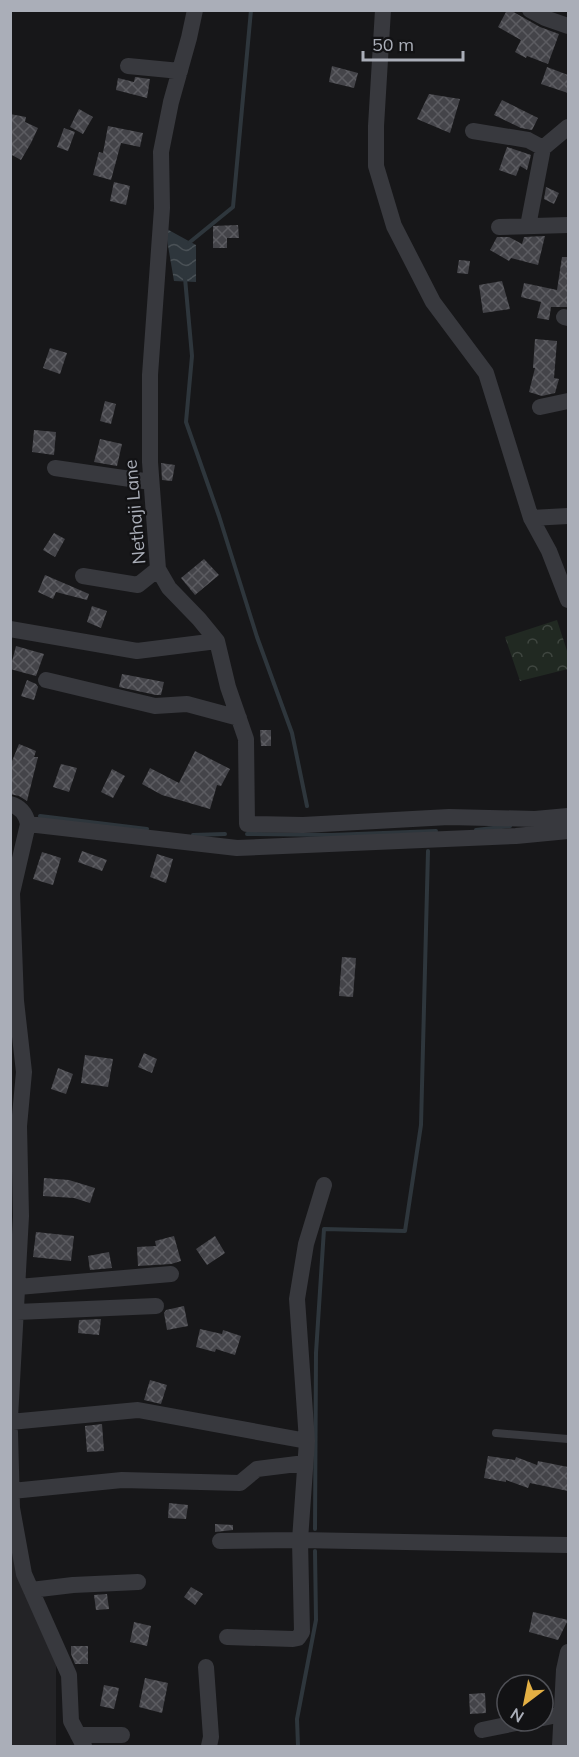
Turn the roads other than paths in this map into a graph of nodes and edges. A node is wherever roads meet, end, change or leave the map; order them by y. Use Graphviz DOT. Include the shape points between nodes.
graph roads {
  1 [pos="195,10"];
  2 [pos="383,10"];
  3 [pos="530,10"];
  4 [pos="568,26"];
  5 [pos="128,66"];
  6 [pos="180,71"];
  7 [pos="568,127"];
  8 [pos="473,131"];
  9 [pos="543,148"];
  10 [pos="568,225"];
  11 [pos="528,226"];
  12 [pos="499,227"];
  13 [pos="568,401"];
  14 [pos="540,407"];
  15 [pos="55,468"];
  16 [pos="151,482"];
  17 [pos="568,516"];
  18 [pos="531,518"];
  19 [pos="158,569"];
  20 [pos="83,576"];
  21 [pos="568,600"];
  22 [pos="10,629"];
  23 [pos="217,641"];
  24 [pos="46,680"];
  25 [pos="239,718"];
  26 [pos="10,804"];
  27 [pos="568,816"];
  28 [pos="28,824"];
  29 [pos="568,831"];
  30 [pos="324,1185"];
  31 [pos="171,1274"];
  32 [pos="18,1287"];
  33 [pos="156,1306"];
  34 [pos="17,1312"];
  35 [pos="10,1420"];
  36 [pos="10,1432"];
  37 [pos="496,1433"];
  38 [pos="568,1439"];
  39 [pos="307,1441"];
  40 [pos="305,1463"];
  41 [pos="12,1491"];
  42 [pos="300,1540"];
  43 [pos="220,1542"];
  44 [pos="568,1545"];
  45 [pos="138,1582"];
  46 [pos="32,1590"];
  47 [pos="226,1637"];
  48 [pos="568,1652"];
  49 [pos="206,1667"];
  50 [pos="562,1714"];
  51 [pos="555,1715"];
  52 [pos="495,1727"];
  53 [pos="482,1730"];
  54 [pos="123,1736"];
  55 [pos="81,1741"];
  56 [pos="209,1746"];
  57 [pos="560,1746"];
  1 -- 6 [label="street, Nethaji Lane"];
  2 -- 18 [label="street" via="376,166 394,226 433,302 486,373"];
  3 -- 4 [label="street"];
  5 -- 6 [label="street"];
  6 -- 16 [label="street, Nethaji Lane" via="161,152 162,208 150,375"];
  7 -- 9 [label="street"];
  8 -- 9 [label="street" via="528,140"];
  9 -- 11 [label="street"];
  10 -- 11 [label="street"];
  11 -- 12 [label="street"];
  13 -- 14 [label="street"];
  15 -- 16 [label="street"];
  16 -- 19 [label="street, Nethaji Lane"];
  17 -- 18 [label="street"];
  18 -- 21 [label="street"];
  19 -- 20 [label="street" via="138,585"];
  19 -- 23 [label="street, Nethaji Lane"];
  22 -- 23 [label="street" via="137,651"];
  23 -- 25 [label="street, Nethaji Lane"];
  24 -- 25 [label="street" via="155,706 187,704"];
  25 -- 27 [label="street, Nethaji Lane" via="246,739 247,824"];
  26 -- 28 [label="street" via="27,816"];
  28 -- 29 [label="street" via="237,848"];
  28 -- 32 [label="street" via="12,893 16,1001 24,1072 19,1126"];
  30 -- 39 [label="street" via="306,1244 297,1299"];
  31 -- 32 [label="street"];
  32 -- 34 [label="street"];
  33 -- 34 [label="street"];
  34 -- 35 [label="street"];
  35 -- 39 [label="street" via="138,1410"];
  36 -- 41 [label="street"];
  37 -- 38 [label="lane"];
  39 -- 40 [label="street"];
  40 -- 41 [label="street" via="257,1469 240,1484 122,1480"];
  40 -- 42 [label="street"];
  41 -- 46 [label="street" via="24,1574"];
  42 -- 43 [label="street"];
  42 -- 44 [label="street"];
  42 -- 47 [label="street" via="302,1632 298,1638"];
  45 -- 46 [label="street"];
  46 -- 55 [label="street" via="69,1675 71,1721"];
  48 -- 50 [label="street"];
  49 -- 56 [label="street"];
  50 -- 51 [label="street"];
  50 -- 57 [label="street"];
  52 -- 53 [label="street"];
  54 -- 55 [label="street"];
}
